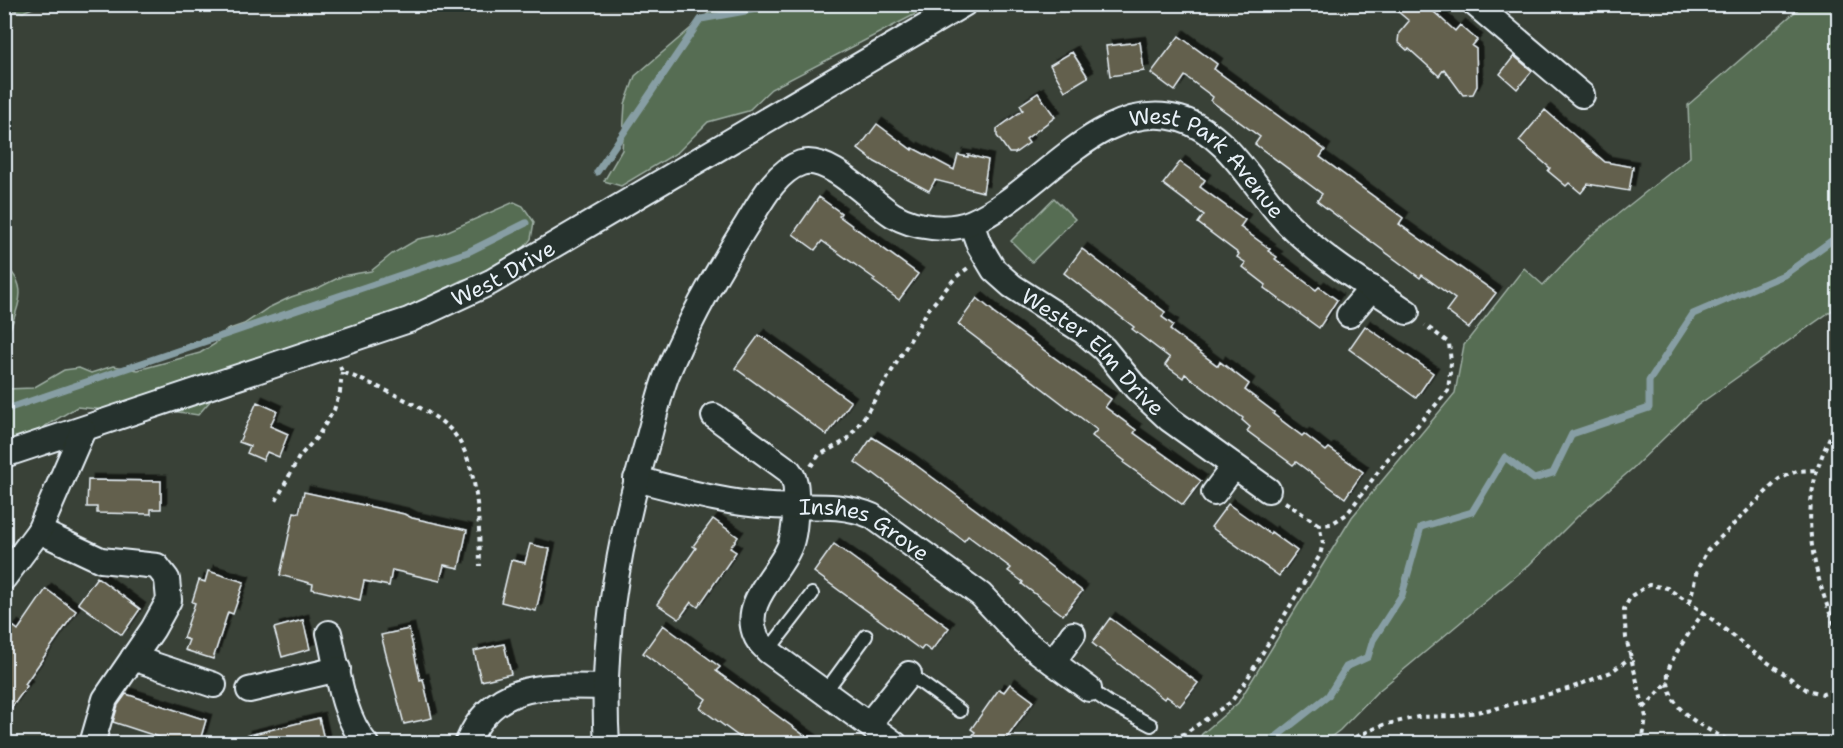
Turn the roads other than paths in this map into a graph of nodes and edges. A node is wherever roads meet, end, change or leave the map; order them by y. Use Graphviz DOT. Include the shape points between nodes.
graph roads {
  1 [pos="964,4"];
  2 [pos="1475,4"];
  3 [pos="1582,95"];
  4 [pos="971,223"];
  5 [pos="1372,288"];
  6 [pos="1407,312"];
  7 [pos="1349,315"];
  8 [pos="714,416"];
  9 [pos="83,430"];
  10 [pos="4,455"];
  11 [pos="1234,466"];
  12 [pos="636,479"];
  13 [pos="1268,490"];
  14 [pos="1214,492"];
  15 [pos="796,496"];
  16 [pos="39,531"];
  17 [pos="4,579"];
  18 [pos="812,594"];
  19 [pos="329,633"];
  20 [pos="1073,634"];
  21 [pos="866,636"];
  22 [pos="768,651"];
  23 [pos="133,658"];
  24 [pos="1053,662"];
  25 [pos="338,669"];
  26 [pos="909,674"];
  27 [pos="214,685"];
  28 [pos="605,687"];
  29 [pos="1089,689"];
  30 [pos="249,690"];
  31 [pos="825,692"];
  32 [pos="960,711"];
  33 [pos="869,724"];
  34 [pos="1150,725"];
  35 [pos="92,744"];
  36 [pos="366,744"];
  37 [pos="467,744"];
  38 [pos="607,744"];
  39 [pos="895,744"];
  1 -- 9 [label="street, West Drive" via="491,282 410,320"];
  2 -- 3 [label="street"];
  4 -- 5 [label="street, West Park Avenue" via="1003,205 1116,123 1148,116 1180,119 1205,131 1229,152 1284,220 1311,245"];
  4 -- 11 [label="street, Wester Elm Drive" via="994,270 1104,349 1136,388 1169,419"];
  4 -- 12 [label="street" via="948,228 895,217 817,162 802,162 785,171 711,281 667,376"];
  5 -- 6 [label="street, West Park Avenue"];
  5 -- 7 [label="street"];
  8 -- 15 [label="street" via="789,471 795,478"];
  9 -- 10 [label="street, West Drive"];
  9 -- 16 [label="street"];
  11 -- 13 [label="street, Wester Elm Drive"];
  11 -- 14 [label="street"];
  12 -- 15 [label="street, Inshes Grove" via="693,494 771,506"];
  12 -- 28 [label="street" via="608,632"];
  15 -- 22 [label="street" via="790,546 753,610 756,638"];
  15 -- 24 [label="street, Inshes Grove" via="872,516 981,595 1024,641"];
  16 -- 17 [label="street"];
  16 -- 23 [label="street" via="100,560 157,566 167,579 169,600"];
  18 -- 22 [label="lane"];
  19 -- 25 [label="street"];
  20 -- 24 [label="street"];
  21 -- 31 [label="lane"];
  22 -- 31 [label="street"];
  23 -- 27 [label="street"];
  23 -- 35 [label="street" via="105,699"];
  24 -- 29 [label="street, Inshes Grove"];
  25 -- 30 [label="street"];
  25 -- 36 [label="street" via="348,713"];
  26 -- 32 [label="lane"];
  26 -- 33 [label="street"];
  28 -- 37 [label="street" via="530,688 505,698 474,727"];
  28 -- 38 [label="street"];
  29 -- 34 [label="lane"];
  31 -- 33 [label="street"];
  33 -- 39 [label="street"];
}
